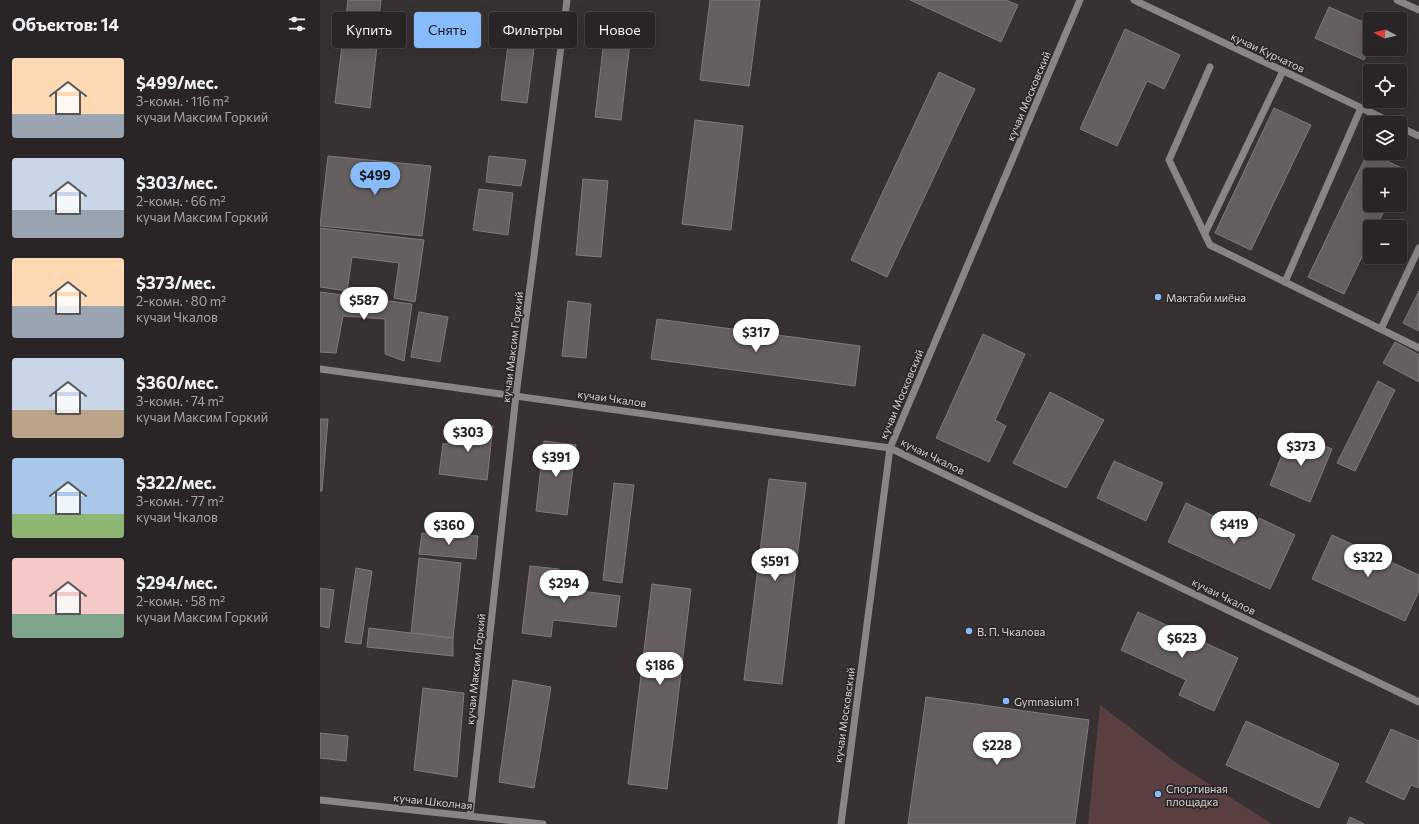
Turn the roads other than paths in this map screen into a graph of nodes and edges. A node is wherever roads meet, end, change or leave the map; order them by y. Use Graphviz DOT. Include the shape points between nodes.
graph roads {
  1 [pos="567,0"];
  2 [pos="1080,0"];
  3 [pos="1134,0"];
  4 [pos="1397,0"];
  5 [pos="1419,10"];
  6 [pos="1210,67"];
  7 [pos="1283,70"];
  8 [pos="1361,108"];
  9 [pos="1378,116"];
  10 [pos="1407,130"];
  11 [pos="1419,136"];
  12 [pos="1205,233"];
  13 [pos="1419,248"];
  14 [pos="1285,282"];
  15 [pos="1381,329"];
  16 [pos="1419,348"];
  17 [pos="320,369"];
  18 [pos="516,395"];
  19 [pos="890,448"];
  20 [pos="1419,702"];
  21 [pos="320,800"];
  22 [pos="470,816"];
  23 [pos="543,824"];
  24 [pos="841,824"];
  1 -- 18 [label="street, кучаи Максим Горкий"];
  2 -- 19 [label="street, кучаи Московский"];
  3 -- 7 [label="street, кучаи Курчатов"];
  4 -- 5 [label="street"];
  6 -- 12 [label="street" via="1169,160"];
  7 -- 8 [label="street, кучаи Курчатов"];
  7 -- 12 [label="street"];
  8 -- 9 [label="street, кучаи Курчатов"];
  8 -- 14 [label="street"];
  10 -- 11 [label="street"];
  12 -- 14 [label="street" via="1210,245"];
  13 -- 15 [label="street"];
  14 -- 15 [label="street"];
  15 -- 16 [label="street"];
  17 -- 18 [label="street, кучаи Чкалов"];
  18 -- 19 [label="street, кучаи Чкалов"];
  18 -- 22 [label="street, кучаи Максим Горкий"];
  19 -- 20 [label="street, кучаи Чкалов"];
  19 -- 24 [label="street, кучаи Московский"];
  21 -- 22 [label="street, кучаи Школная"];
  22 -- 23 [label="street, кучаи Школная"];
}
